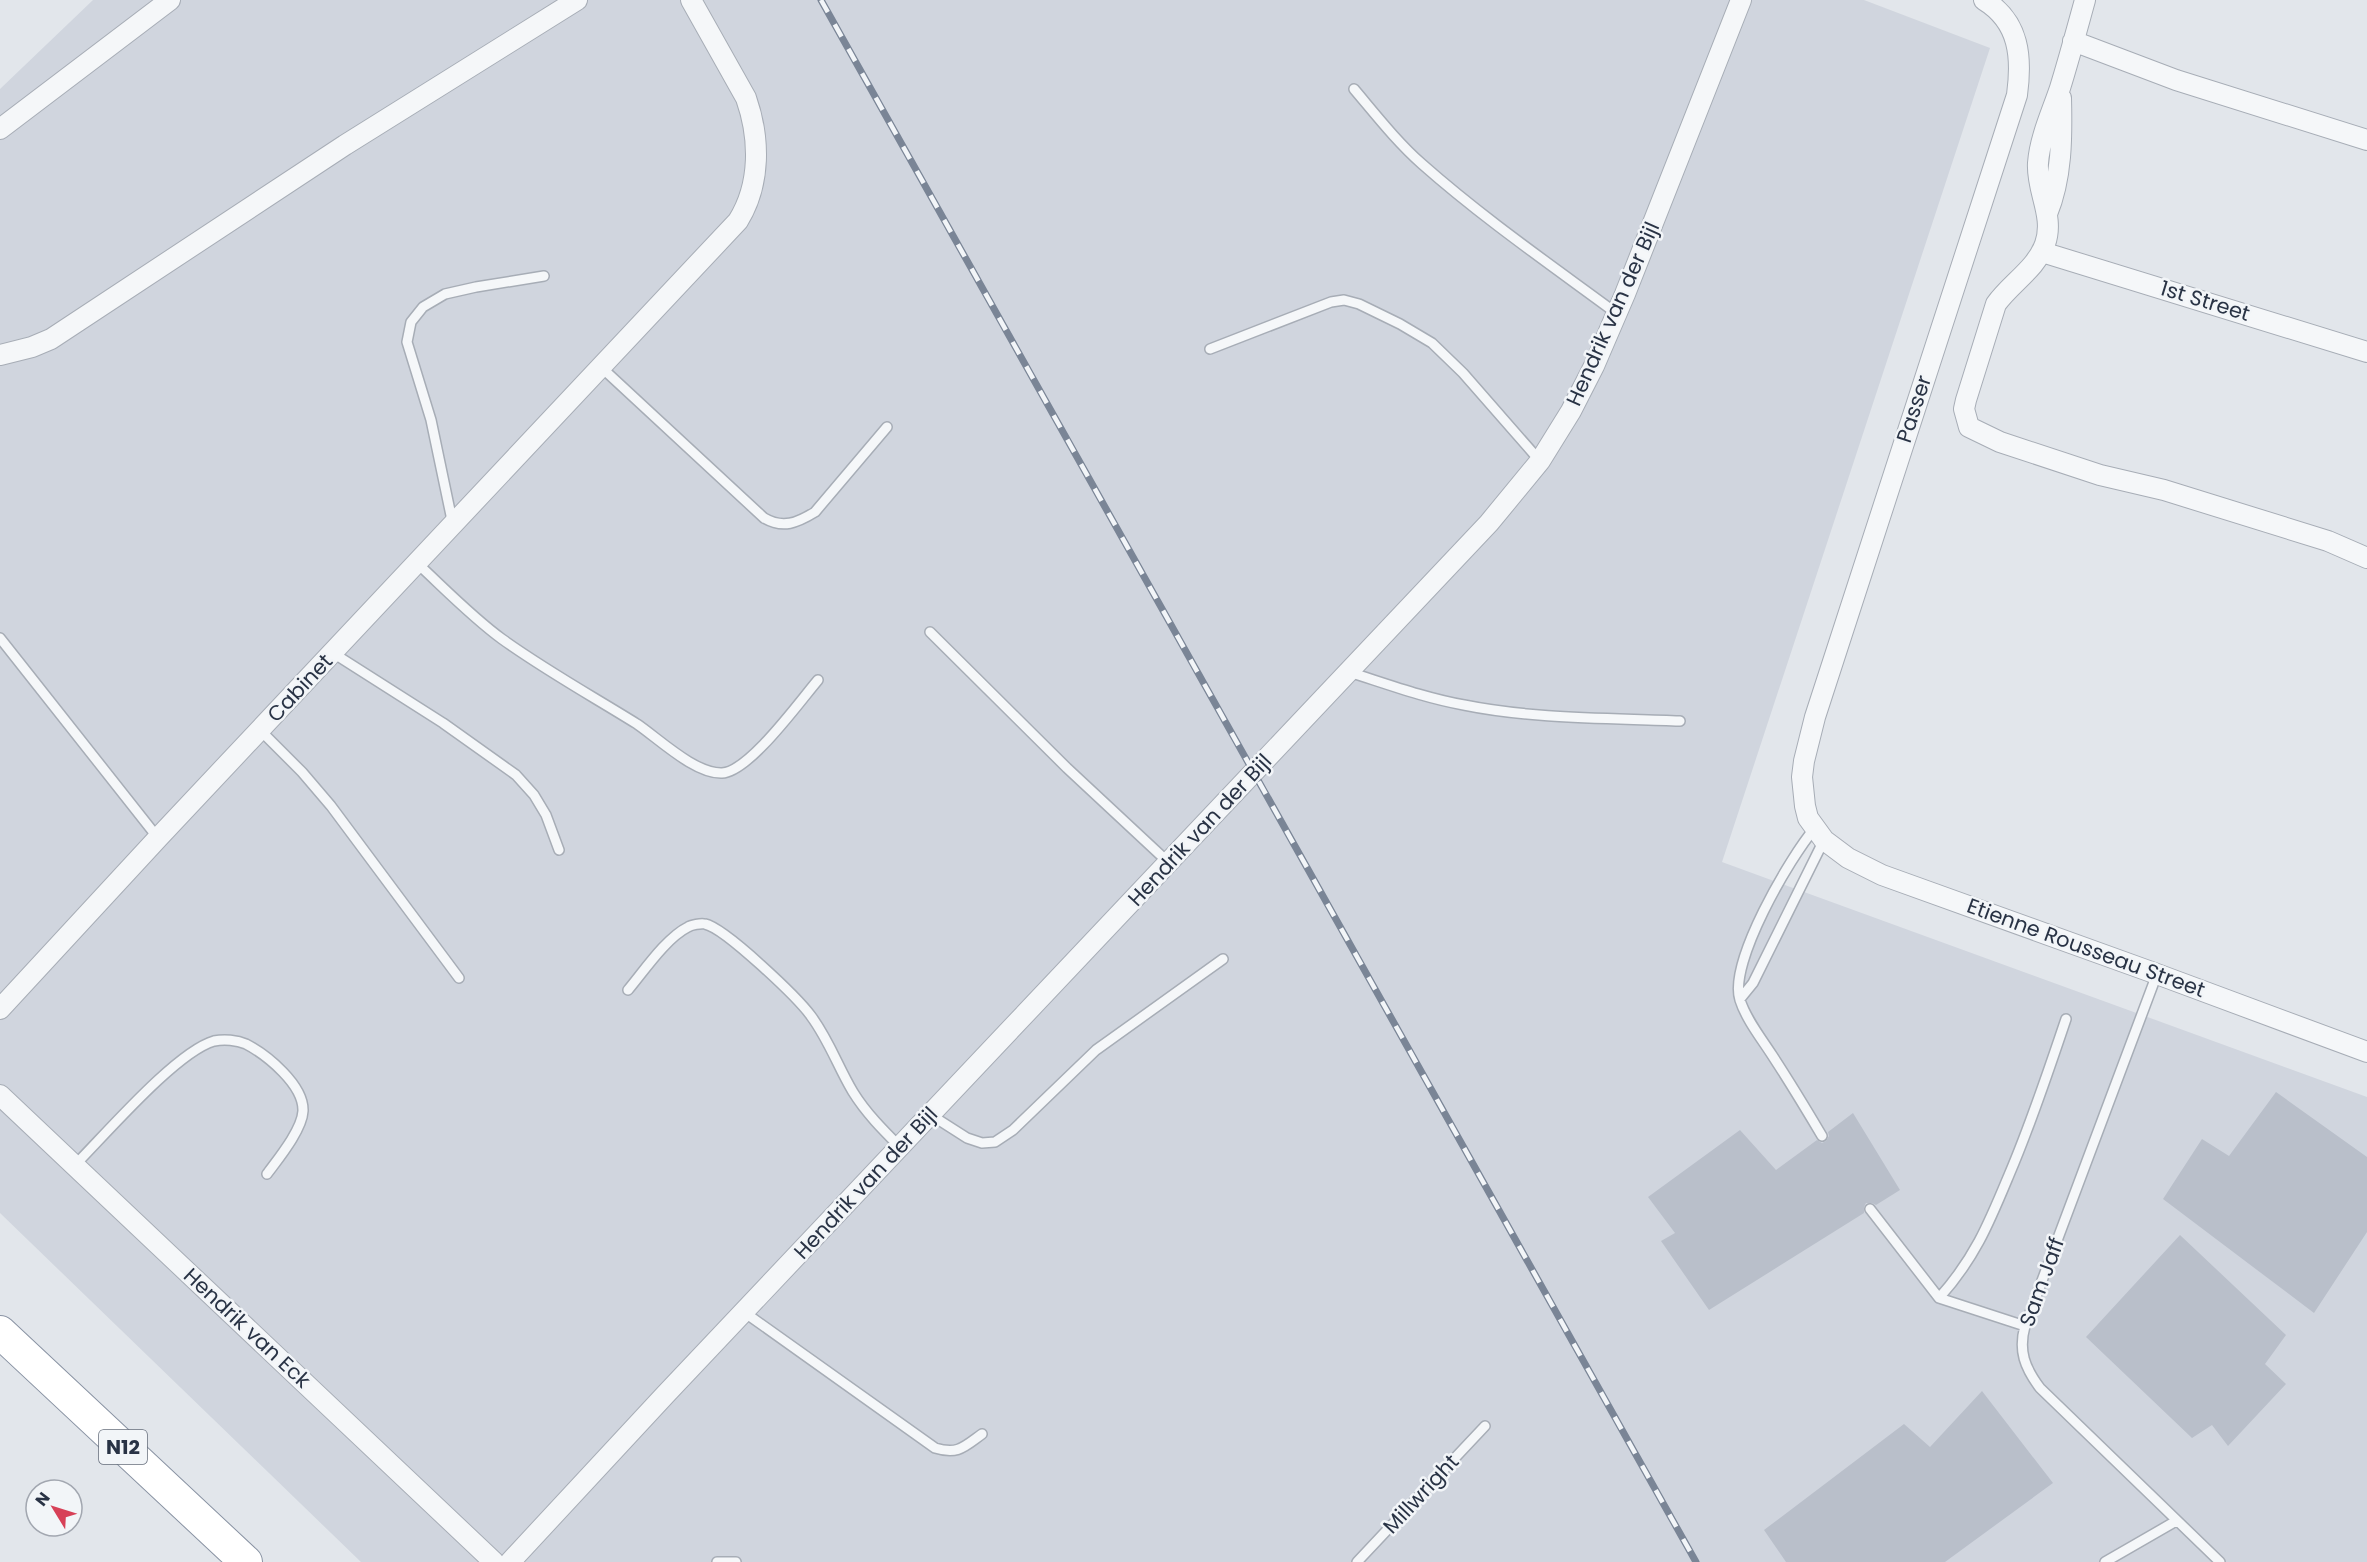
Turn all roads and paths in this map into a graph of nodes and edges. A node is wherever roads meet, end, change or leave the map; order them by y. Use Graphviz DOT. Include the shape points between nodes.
graph roads {
  1 [pos="170,0"];
  2 [pos="578,0"];
  3 [pos="691,0"];
  4 [pos="1741,0"];
  5 [pos="1984,0"];
  6 [pos="2085,0"];
  7 [pos="2073,41"];
  8 [pos="1354,89"];
  9 [pos="0,129"];
  10 [pos="2367,140"];
  11 [pos="2042,252"];
  12 [pos="544,276"];
  13 [pos="1616,314"];
  14 [pos="1210,349"];
  15 [pos="2367,352"];
  16 [pos="0,355"];
  17 [pos="601,367"];
  18 [pos="887,427"];
  19 [pos="1540,460"];
  20 [pos="453,526"];
  21 [pos="2367,558"];
  22 [pos="418,564"];
  23 [pos="930,632"];
  24 [pos="0,638"];
  25 [pos="333,653"];
  26 [pos="1349,672"];
  27 [pos="818,680"];
  28 [pos="1680,722"];
  29 [pos="260,730"];
  30 [pos="1819,834"];
  31 [pos="158,838"];
  32 [pos="559,850"];
  33 [pos="1169,863"];
  34 [pos="1223,959"];
  35 [pos="2157,974"];
  36 [pos="459,978"];
  37 [pos="628,990"];
  38 [pos="1740,999"];
  39 [pos="0,1009"];
  40 [pos="2066,1019"];
  41 [pos="2367,1052"];
  42 [pos="0,1095"];
  43 [pos="931,1115"];
  44 [pos="1822,1136"];
  45 [pos="900,1148"];
  46 [pos="75,1165"];
  47 [pos="267,1174"];
  48 [pos="1870,1209"];
  49 [pos="1940,1298"];
  50 [pos="744,1312"];
  51 [pos="2025,1326"];
  52 [pos="0,1332"];
  53 [pos="1485,1426"];
  54 [pos="982,1434"];
  55 [pos="2176,1521"];
  56 [pos="246,1562"];
  57 [pos="494,1562"];
  58 [pos="510,1562"];
  59 [pos="717,1562"];
  60 [pos="736,1562"];
  61 [pos="1357,1562"];
  62 [pos="2105,1562"];
  63 [pos="2220,1562"];
  1 -- 9 [label="street"];
  2 -- 16 [label="street" via="345,146 51,339"];
  3 -- 17 [label="street, Cabinet" via="750,109 757,145 752,187 743,213 730,231"];
  4 -- 13 [label="street, Hendrik van der Bijl"];
  5 -- 30 [label="street, Passer" via="2001,15 2018,43 2017,95 1807,744 1803,789 1808,818"];
  6 -- 7 [label="street"];
  7 -- 10 [label="street" via="2176,80"];
  7 -- 11 [label="street" via="2060,87 2060,156"];
  8 -- 13 [label="lane" via="1421,163"];
  11 -- 15 [label="street, 1st Street"];
  11 -- 21 [label="street" via="2005,292 1993,312 1964,410 1969,427 2000,442 2088,471 2164,490 2328,541"];
  12 -- 20 [label="lane" via="444,294 423,307 411,322 407,342 431,420"];
  13 -- 19 [label="street, Hendrik van der Bijl" via="1571,411"];
  14 -- 19 [label="lane" via="1321,304 1344,300 1359,304 1431,343"];
  17 -- 18 [label="lane" via="775,524 788,524 815,512"];
  17 -- 20 [label="street, Cabinet"];
  19 -- 26 [label="street, Hendrik van der Bijl" via="1489,523"];
  20 -- 22 [label="street, Cabinet"];
  22 -- 25 [label="street, Cabinet"];
  22 -- 27 [label="lane" via="503,640 706,771 723,773 736,769 774,733"];
  23 -- 33 [label="lane"];
  24 -- 31 [label="lane"];
  25 -- 29 [label="street, Cabinet"];
  25 -- 32 [label="lane" via="516,775 546,815"];
  26 -- 28 [label="lane" via="1464,705 1518,713"];
  26 -- 33 [label="street, Hendrik van der Bijl"];
  29 -- 31 [label="street, Cabinet"];
  29 -- 36 [label="lane" via="303,772"];
  30 -- 35 [label="street, Etienne Rousseau Street" via="1848,858 1882,875"];
  30 -- 38 [label="lane" via="1761,967"];
  30 -- 38 [label="lane" via="1796,853 1783,875 1742,961"];
  31 -- 39 [label="street, Cabinet"];
  33 -- 43 [label="street, Hendrik van der Bijl"];
  34 -- 43 [label="lane" via="1096,1050 1013,1130 995,1142 967,1138"];
  35 -- 41 [label="street, Etienne Rousseau Street"];
  35 -- 51 [label="lane, Sam Jaff"];
  37 -- 45 [label="lane" via="688,926 705,924 720,931 810,1014 865,1110"];
  38 -- 44 [label="lane"];
  40 -- 49 [label="lane" via="2036,1110 1990,1222 1961,1273"];
  42 -- 46 [label="street, Hendrik van Eck"];
  43 -- 45 [label="street, Hendrik van der Bijl"];
  45 -- 50 [label="street, Hendrik van der Bijl"];
  46 -- 47 [label="lane" via="181,1061 214,1041 230,1040 245,1044 268,1060 289,1078 300,1095 303,1112 297,1130"];
  46 -- 57 [label="street, Hendrik van Eck"];
  48 -- 49 [label="lane"];
  49 -- 51 [label="lane"];
  50 -- 54 [label="lane" via="934,1448 948,1452 961,1449"];
  50 -- 58 [label="street, Hendrik van der Bijl"];
  51 -- 55 [label="lane, Sam Jaff" via="2022,1353 2026,1368 2040,1388"];
  52 -- 56 [label="highway, N12"];
  53 -- 61 [label="lane, Millwright"];
  55 -- 62 [label="lane"];
  55 -- 63 [label="lane, Sam Jaff"];
  59 -- 60 [label="lane"];
}
